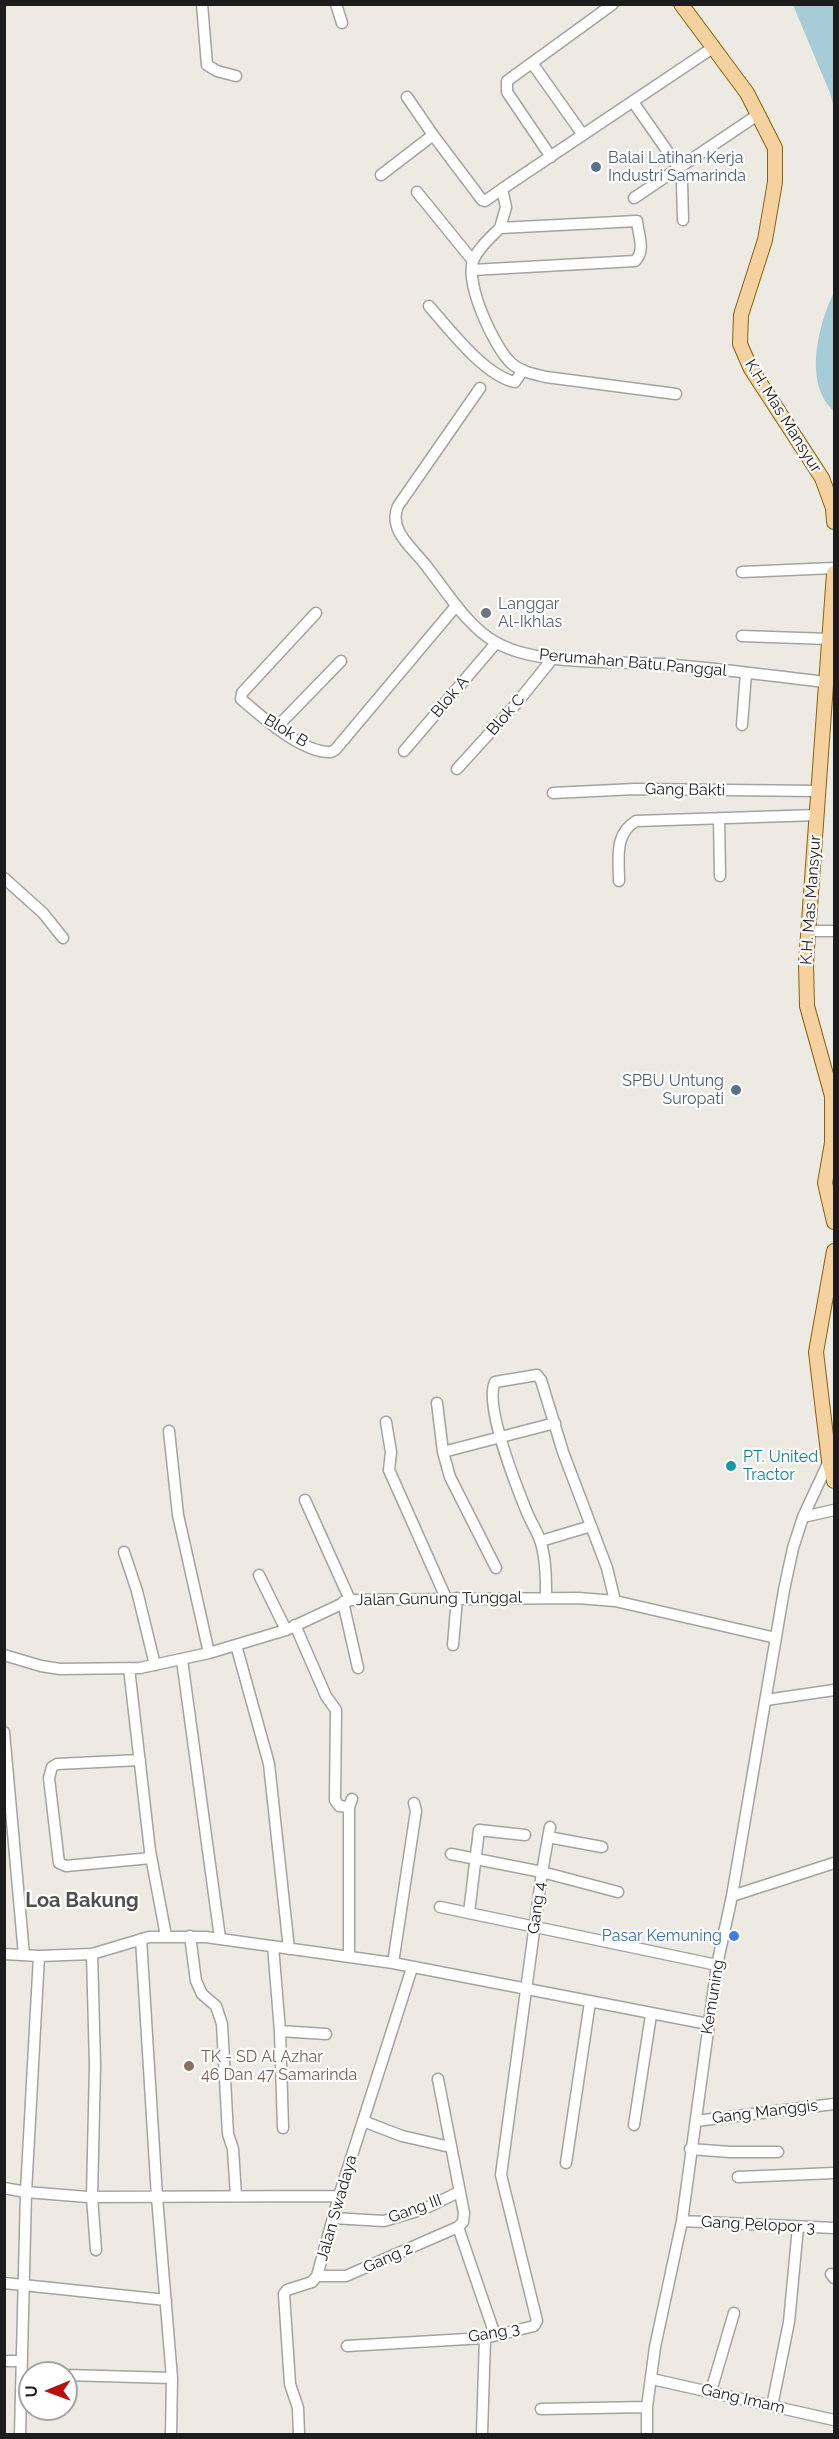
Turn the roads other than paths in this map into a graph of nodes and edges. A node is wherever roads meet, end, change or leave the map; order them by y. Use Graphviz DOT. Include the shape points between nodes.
graph roads {
  1 [pos="202,4"];
  2 [pos="336,4"];
  3 [pos="613,4"];
  4 [pos="681,4"];
  5 [pos="342,23"];
  6 [pos="714,47"];
  7 [pos="532,63"];
  8 [pos="236,76"];
  9 [pos="407,97"];
  10 [pos="633,102"];
  11 [pos="759,114"];
  12 [pos="433,135"];
  13 [pos="583,135"];
  14 [pos="551,157"];
  15 [pos="677,168"];
  16 [pos="381,175"];
  17 [pos="502,189"];
  18 [pos="417,192"];
  19 [pos="634,198"];
  20 [pos="683,220"];
  21 [pos="500,228"];
  22 [pos="473,265"];
  23 [pos="429,306"];
  24 [pos="523,370"];
  25 [pos="480,388"];
  26 [pos="676,394"];
  27 [pos="834,522"];
  28 [pos="834,568"];
  29 [pos="742,572"];
  30 [pos="834,573"];
  31 [pos="456,606"];
  32 [pos="316,613"];
  33 [pos="742,636"];
  34 [pos="829,639"];
  35 [pos="496,643"];
  36 [pos="553,658"];
  37 [pos="341,661"];
  38 [pos="746,673"];
  39 [pos="825,682"];
  40 [pos="742,725"];
  41 [pos="276,728"];
  42 [pos="404,751"];
  43 [pos="457,769"];
  44 [pos="818,790"];
  45 [pos="553,793"];
  46 [pos="817,815"];
  47 [pos="719,818"];
  48 [pos="720,876"];
  49 [pos="4,878"];
  50 [pos="619,881"];
  51 [pos="807,931"];
  52 [pos="834,931"];
  53 [pos="63,938"];
  54 [pos="834,1222"];
  55 [pos="834,1251"];
  56 [pos="437,1403"];
  57 [pos="386,1422"];
  58 [pos="555,1423"];
  59 [pos="169,1431"];
  60 [pos="501,1438"];
  61 [pos="443,1452"];
  62 [pos="829,1461"];
  63 [pos="834,1481"];
  64 [pos="305,1500"];
  65 [pos="834,1510"];
  66 [pos="803,1517"];
  67 [pos="591,1526"];
  68 [pos="541,1541"];
  69 [pos="124,1552"];
  70 [pos="496,1568"];
  71 [pos="259,1575"];
  72 [pos="451,1598"];
  73 [pos="546,1598"];
  74 [pos="346,1601"];
  75 [pos="615,1601"];
  76 [pos="291,1628"];
  77 [pos="776,1638"];
  78 [pos="236,1645"];
  79 [pos="453,1645"];
  80 [pos="209,1653"];
  81 [pos="4,1655"];
  82 [pos="182,1660"];
  83 [pos="155,1665"];
  84 [pos="129,1668"];
  85 [pos="358,1668"];
  86 [pos="834,1690"];
  87 [pos="766,1700"];
  88 [pos="4,1732"];
  89 [pos="140,1760"];
  90 [pos="414,1803"];
  91 [pos="525,1835"];
  92 [pos="602,1846"];
  93 [pos="451,1854"];
  94 [pos="474,1857"];
  95 [pos="151,1858"];
  96 [pos="834,1863"];
  97 [pos="542,1872"];
  98 [pos="618,1892"];
  99 [pos="732,1896"];
  100 [pos="440,1907"];
  101 [pos="469,1912"];
  102 [pos="535,1926"];
  103 [pos="165,1936"];
  104 [pos="190,1936"];
  105 [pos="220,1938"];
  106 [pos="141,1939"];
  107 [pos="273,1946"];
  108 [pos="289,1949"];
  109 [pos="4,1954"];
  110 [pos="92,1954"];
  111 [pos="24,1955"];
  112 [pos="39,1956"];
  113 [pos="349,1957"];
  114 [pos="393,1963"];
  115 [pos="717,1965"];
  116 [pos="412,1968"];
  117 [pos="526,1990"];
  118 [pos="590,2002"];
  119 [pos="651,2015"];
  120 [pos="708,2024"];
  121 [pos="280,2031"];
  122 [pos="326,2034"];
  123 [pos="438,2079"];
  124 [pos="834,2104"];
  125 [pos="363,2121"];
  126 [pos="696,2121"];
  127 [pos="634,2125"];
  128 [pos="283,2128"];
  129 [pos="450,2147"];
  130 [pos="690,2149"];
  131 [pos="778,2152"];
  132 [pos="566,2163"];
  133 [pos="834,2173"];
  134 [pos="738,2177"];
  135 [pos="4,2188"];
  136 [pos="502,2188"];
  137 [pos="26,2192"];
  138 [pos="459,2192"];
  139 [pos="236,2196"];
  140 [pos="339,2196"];
  141 [pos="92,2197"];
  142 [pos="157,2197"];
  143 [pos="333,2218"];
  144 [pos="682,2221"];
  145 [pos="458,2227"];
  146 [pos="798,2227"];
  147 [pos="834,2228"];
  148 [pos="96,2250"];
  149 [pos="317,2276"];
  150 [pos="4,2283"];
  151 [pos="24,2285"];
  152 [pos="166,2300"];
  153 [pos="734,2313"];
  154 [pos="490,2337"];
  155 [pos="347,2346"];
  156 [pos="22,2361"];
  157 [pos="78,2375"];
  158 [pos="172,2378"];
  159 [pos="652,2379"];
  160 [pos="711,2391"];
  161 [pos="772,2406"];
  162 [pos="647,2407"];
  163 [pos="541,2409"];
  164 [pos="834,2420"];
  165 [pos="171,2434"];
  166 [pos="299,2434"];
  167 [pos="482,2434"];
  168 [pos="647,2434"];
  1 -- 8 [label="street" via="207,65"];
  2 -- 5 [label="street"];
  3 -- 7 [label="street"];
  4 -- 6 [label="main road, K.H. Mas Mansyur"];
  6 -- 10 [label="street"];
  6 -- 11 [label="main road, K.H. Mas Mansyur"];
  7 -- 13 [label="street"];
  7 -- 14 [label="street" via="510,78 506,86"];
  9 -- 12 [label="street"];
  10 -- 13 [label="street"];
  10 -- 15 [label="street"];
  11 -- 15 [label="street"];
  11 -- 27 [label="main road, K.H. Mas Mansyur" via="775,148 775,182 765,240 741,315 740,344 751,369 822,478"];
  12 -- 16 [label="street"];
  12 -- 17 [label="street" via="482,200"];
  13 -- 14 [label="street"];
  14 -- 17 [label="street"];
  15 -- 19 [label="street"];
  15 -- 20 [label="street" via="682,182"];
  17 -- 21 [label="street" via="506,207"];
  18 -- 22 [label="street"];
  21 -- 22 [label="street"];
  21 -- 22 [label="street" via="637,220 642,250 634,261"];
  22 -- 24 [label="street" via="479,305 496,343 510,362"];
  23 -- 24 [label="street" via="498,375 515,382"];
  24 -- 26 [label="street" via="546,377"];
  25 -- 31 [label="street, Perumahan Batu Panggal" via="394,515 399,532"];
  28 -- 29 [label="street"];
  30 -- 34 [label="main road, K.H. Mas Mansyur"];
  31 -- 35 [label="street, Perumahan Batu Panggal"];
  31 -- 41 [label="street, Blok B" via="335,750 326,752"];
  32 -- 41 [label="street, Blok B" via="242,693 241,699"];
  33 -- 34 [label="street"];
  34 -- 39 [label="main road, K.H. Mas Mansyur"];
  35 -- 36 [label="street, Perumahan Batu Panggal"];
  35 -- 42 [label="street, Blok A"];
  36 -- 38 [label="street, Perumahan Batu Panggal"];
  36 -- 43 [label="street, Blok C"];
  37 -- 41 [label="street"];
  38 -- 39 [label="street, Perumahan Batu Panggal"];
  38 -- 40 [label="street"];
  39 -- 44 [label="main road, K.H. Mas Mansyur"];
  44 -- 45 [label="street, Gang Bakti" via="635,789"];
  44 -- 46 [label="main road, K.H. Mas Mansyur"];
  46 -- 47 [label="street"];
  46 -- 51 [label="main road, K.H. Mas Mansyur"];
  47 -- 48 [label="street"];
  47 -- 50 [label="street" via="651,819 626,827 619,843"];
  49 -- 53 [label="street" via="43,913"];
  51 -- 52 [label="street"];
  51 -- 54 [label="main road, K.H. Mas Mansyur" via="807,1006 832,1096 832,1143 825,1183"];
  55 -- 62 [label="main road" via="816,1352"];
  56 -- 61 [label="street"];
  57 -- 72 [label="street" via="391,1452 389,1470"];
  58 -- 60 [label="street"];
  58 -- 60 [label="street" via="537,1375 495,1382 493,1396"];
  58 -- 67 [label="street"];
  59 -- 80 [label="street" via="178,1515"];
  60 -- 61 [label="street"];
  60 -- 68 [label="street"];
  61 -- 70 [label="street" via="450,1477"];
  62 -- 63 [label="main road"];
  62 -- 66 [label="street, Kemuning"];
  64 -- 74 [label="street"];
  65 -- 66 [label="street"];
  66 -- 77 [label="street, Kemuning" via="793,1548"];
  67 -- 68 [label="street"];
  67 -- 75 [label="street" via="610,1575"];
  68 -- 73 [label="street"];
  69 -- 83 [label="street"];
  71 -- 76 [label="street"];
  72 -- 73 [label="street, Jalan Gunung Tunggal"];
  72 -- 74 [label="street, Jalan Gunung Tunggal"];
  72 -- 79 [label="street"];
  73 -- 75 [label="street, Jalan Gunung Tunggal"];
  74 -- 76 [label="street, Jalan Gunung Tunggal"];
  74 -- 85 [label="street"];
  75 -- 77 [label="street, Jalan Gunung Tunggal"];
  76 -- 78 [label="street, Jalan Gunung Tunggal"];
  76 -- 113 [label="street" via="336,1710 335,1800 339,1806 351,1803"];
  77 -- 87 [label="street, Kemuning"];
  78 -- 80 [label="street, Jalan Gunung Tunggal"];
  78 -- 108 [label="street" via="269,1764"];
  80 -- 82 [label="street, Jalan Gunung Tunggal"];
  81 -- 84 [label="street, Jalan Gunung Tunggal" via="60,1669"];
  82 -- 83 [label="street, Jalan Gunung Tunggal"];
  82 -- 105 [label="street"];
  83 -- 84 [label="street, Jalan Gunung Tunggal"];
  84 -- 89 [label="street"];
  86 -- 87 [label="street"];
  87 -- 99 [label="street, Kemuning"];
  88 -- 111 [label="street"];
  89 -- 95 [label="street"];
  89 -- 95 [label="street" via="52,1767 57,1842 61,1865"];
  90 -- 114 [label="street" via="416,1811"];
  91 -- 94 [label="street" via="480,1829"];
  92 -- 97 [label="street, Gang 4" via="549,1832"];
  93 -- 94 [label="street"];
  94 -- 97 [label="street"];
  94 -- 101 [label="street"];
  95 -- 103 [label="street"];
  96 -- 99 [label="street"];
  97 -- 98 [label="street"];
  97 -- 102 [label="street, Gang 4"];
  99 -- 115 [label="street, Kemuning"];
  100 -- 101 [label="street"];
  101 -- 102 [label="street"];
  102 -- 115 [label="street"];
  102 -- 117 [label="street, Gang 4"];
  103 -- 104 [label="street"];
  103 -- 106 [label="street"];
  104 -- 105 [label="street"];
  104 -- 139 [label="street" via="195,1981 202,1995 216,2006 222,2024"];
  105 -- 107 [label="street"];
  106 -- 110 [label="street"];
  106 -- 142 [label="street"];
  107 -- 108 [label="street"];
  107 -- 121 [label="street"];
  108 -- 113 [label="street"];
  109 -- 111 [label="street"];
  110 -- 112 [label="street"];
  110 -- 141 [label="street"];
  111 -- 112 [label="street"];
  112 -- 137 [label="street"];
  113 -- 114 [label="street"];
  114 -- 116 [label="street"];
  115 -- 120 [label="street, Kemuning"];
  116 -- 117 [label="street"];
  116 -- 125 [label="street, Jalan Swadaya"];
  117 -- 118 [label="street"];
  117 -- 136 [label="street, Gang 4"];
  118 -- 119 [label="street"];
  118 -- 132 [label="street"];
  119 -- 120 [label="street"];
  119 -- 127 [label="street"];
  120 -- 126 [label="street, Kemuning"];
  121 -- 122 [label="street"];
  121 -- 128 [label="street"];
  123 -- 129 [label="street"];
  124 -- 126 [label="street, Gang Manggis"];
  125 -- 129 [label="street" via="402,2136"];
  125 -- 140 [label="street, Jalan Swadaya"];
  126 -- 130 [label="street, Kemuning"];
  129 -- 138 [label="street"];
  130 -- 131 [label="street"];
  130 -- 144 [label="street, Kemuning"];
  133 -- 134 [label="street"];
  135 -- 137 [label="street"];
  136 -- 154 [label="street, Gang 3" via="537,2318 534,2326"];
  137 -- 141 [label="street"];
  137 -- 151 [label="street"];
  138 -- 143 [label="street, Gang III" via="424,2209 384,2221"];
  138 -- 145 [label="street" via="464,2219"];
  139 -- 140 [label="street"];
  139 -- 142 [label="street"];
  140 -- 143 [label="street, Jalan Swadaya"];
  141 -- 142 [label="street"];
  141 -- 148 [label="street"];
  142 -- 152 [label="street"];
  143 -- 149 [label="street, Jalan Swadaya"];
  144 -- 146 [label="street, Gang Pelopor 3"];
  144 -- 159 [label="street, Kemuning"];
  145 -- 149 [label="street, Gang 2" via="346,2276"];
  145 -- 154 [label="street"];
  146 -- 147 [label="street, Gang Pelopor 3"];
  146 -- 161 [label="street" via="789,2322"];
  149 -- 166 [label="street, Jalan Swadaya" via="284,2294 290,2384 298,2408"];
  150 -- 151 [label="street"];
  151 -- 152 [label="street"];
  151 -- 156 [label="street"];
  152 -- 158 [label="street"];
  153 -- 160 [label="street"];
  154 -- 155 [label="street, Gang 3"];
  154 -- 167 [label="street"];
  157 -- 158 [label="street"];
  158 -- 165 [label="street"];
  159 -- 160 [label="street, Gang Imam"];
  159 -- 162 [label="street, Kemuning"];
  160 -- 161 [label="street, Gang Imam"];
  161 -- 164 [label="street, Gang Imam"];
  162 -- 163 [label="street"];
  162 -- 168 [label="street, Kemuning"];
}
